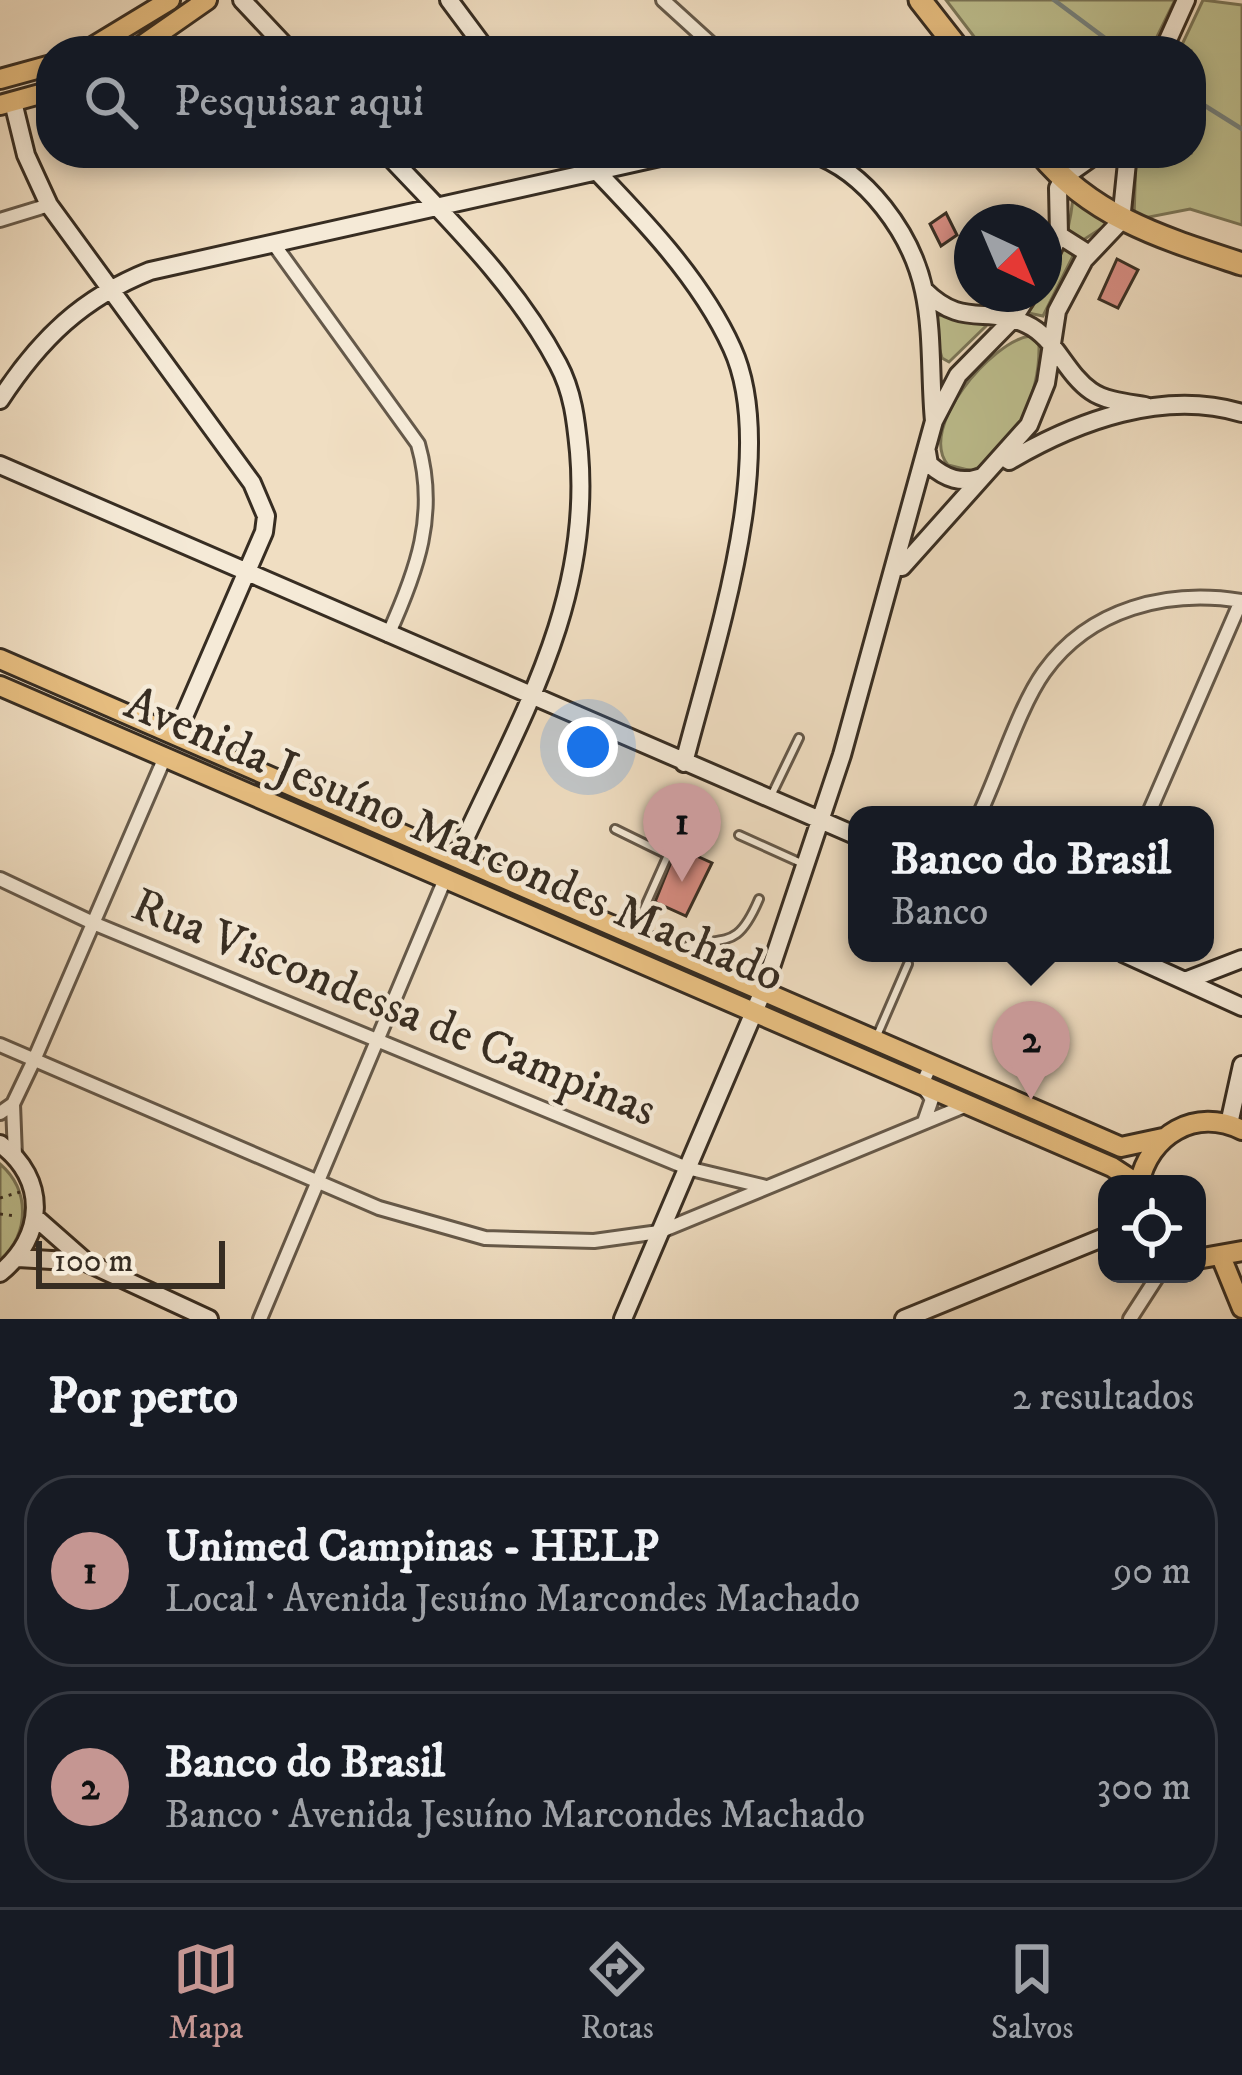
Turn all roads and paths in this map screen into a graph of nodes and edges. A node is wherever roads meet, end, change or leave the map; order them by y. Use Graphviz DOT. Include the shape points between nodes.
graph roads {
  1 [pos="170,0"];
  2 [pos="207,0"];
  3 [pos="242,0"];
  4 [pos="449,0"];
  5 [pos="663,0"];
  6 [pos="920,0"];
  7 [pos="1186,0"];
  8 [pos="111,36"];
  9 [pos="155,36"];
  10 [pos="276,36"];
  11 [pos="476,36"];
  12 [pos="703,36"];
  13 [pos="948,36"];
  14 [pos="1170,36"];
  15 [pos="36,69"];
  16 [pos="0,79"];
  17 [pos="36,95"];
  18 [pos="6,104"];
  19 [pos="400,168"];
  20 [pos="593,168"];
  21 [pos="614,168"];
  22 [pos="844,168"];
  23 [pos="1055,168"];
  24 [pos="1077,168"];
  25 [pos="1126,168"];
  26 [pos="597,172"];
  27 [pos="1064,177"];
  28 [pos="1056,204"];
  29 [pos="49,205"];
  30 [pos="436,206"];
  31 [pos="0,220"];
  32 [pos="1121,221"];
  33 [pos="1062,237"];
  34 [pos="273,243"];
  35 [pos="1089,254"];
  36 [pos="1242,264"];
  37 [pos="110,286"];
  38 [pos="924,290"];
  39 [pos="1017,312"];
  40 [pos="1013,319"];
  41 [pos="1052,346"];
  42 [pos="0,400"];
  43 [pos="1155,408"];
  44 [pos="1242,413"];
  45 [pos="934,421"];
  46 [pos="927,452"];
  47 [pos="0,465"];
  48 [pos="986,475"];
  49 [pos="246,572"];
  50 [pos="894,578"];
  51 [pos="1242,601"];
  52 [pos="388,634"];
  53 [pos="0,658"];
  54 [pos="0,686"];
  55 [pos="533,695"];
  56 [pos="176,735"];
  57 [pos="799,738"];
  58 [pos="165,757"];
  59 [pos="684,763"];
  60 [pos="290,784"];
  61 [pos="770,799"];
  62 [pos="983,806"];
  63 [pos="1152,806"];
  64 [pos="281,808"];
  65 [pos="354,812"];
  66 [pos="820,820"];
  67 [pos="615,829"];
  68 [pos="848,832"];
  69 [pos="345,835"];
  70 [pos="739,836"];
  71 [pos="457,856"];
  72 [pos="804,864"];
  73 [pos="0,878"];
  74 [pos="445,879"];
  75 [pos="759,898"];
  76 [pos="594,914"];
  77 [pos="93,923"];
  78 [pos="633,932"];
  79 [pos="584,937"];
  80 [pos="675,950"];
  81 [pos="1242,959"];
  82 [pos="1143,962"];
  83 [pos="908,964"];
  84 [pos="666,972"];
  85 [pos="1185,981"];
  86 [pos="763,991"];
  87 [pos="1242,1006"];
  88 [pos="753,1012"];
  89 [pos="867,1036"];
  90 [pos="376,1040"];
  91 [pos="0,1045"];
  92 [pos="850,1054"];
  93 [pos="34,1060"];
  94 [pos="931,1064"];
  95 [pos="1242,1065"];
  96 [pos="922,1085"];
  97 [pos="13,1104"];
  98 [pos="967,1105"];
  99 [pos="0,1113"];
  100 [pos="923,1123"];
  101 [pos="1236,1127"];
  102 [pos="1163,1138"];
  103 [pos="8,1150"];
  104 [pos="687,1168"];
  105 [pos="1119,1175"];
  106 [pos="1141,1175"];
  107 [pos="316,1185"];
  108 [pos="767,1187"];
  109 [pos="33,1188"];
  110 [pos="0,1198"];
  111 [pos="36,1218"];
  112 [pos="659,1232"];
  113 [pos="1098,1240"];
  114 [pos="1242,1251"];
  115 [pos="18,1258"];
  116 [pos="1206,1259"];
  117 [pos="1222,1259"];
  118 [pos="86,1262"];
  119 [pos="0,1273"];
  120 [pos="1153,1283"];
  121 [pos="1242,1308"];
  122 [pos="209,1319"];
  123 [pos="260,1319"];
  124 [pos="623,1319"];
  125 [pos="904,1319"];
  126 [pos="1130,1319"];
  1 -- 8 [label="main road"];
  2 -- 9 [label="main road"];
  3 -- 10 [label="street"];
  4 -- 11 [label="street"];
  5 -- 12 [label="street"];
  6 -- 13 [label="highway"];
  7 -- 14 [label="street"];
  15 -- 16 [label="main road"];
  17 -- 18 [label="main road"];
  18 -- 29 [label="street"];
  19 -- 30 [label="street"];
  20 -- 26 [label="street"];
  21 -- 26 [label="street"];
  22 -- 38 [label="street" via="872,191"];
  23 -- 27 [label="highway"];
  24 -- 27 [label="street"];
  25 -- 32 [label="street"];
  26 -- 30 [label="street"];
  26 -- 59 [label="street" via="709,303 747,389 736,556"];
  27 -- 28 [label="street"];
  27 -- 32 [label="highway"];
  29 -- 31 [label="street"];
  29 -- 37 [label="street"];
  30 -- 34 [label="street"];
  30 -- 55 [label="street" via="530,316 572,398 583,497 579,555"];
  32 -- 35 [label="street"];
  32 -- 36 [label="highway"];
  33 -- 35 [label="street"];
  34 -- 37 [label="street"];
  34 -- 52 [label="street" via="418,444 428,513"];
  35 -- 41 [label="street" via="1057,310"];
  37 -- 42 [label="street" via="54,328"];
  37 -- 49 [label="street" via="260,498 264,532"];
  38 -- 40 [label="street" via="962,316"];
  38 -- 45 [label="street"];
  39 -- 40 [label="street"];
  40 -- 41 [label="street"];
  40 -- 45 [label="street" via="958,375"];
  41 -- 43 [label="street" via="1087,388"];
  41 -- 48 [label="street" via="1030,424"];
  43 -- 44 [label="street"];
  43 -- 48 [label="street" via="1066,428"];
  45 -- 46 [label="street"];
  46 -- 48 [label="street" via="929,464 948,477"];
  46 -- 50 [label="street"];
  47 -- 49 [label="street"];
  48 -- 50 [label="street"];
  49 -- 52 [label="street"];
  49 -- 56 [label="street"];
  50 -- 66 [label="street"];
  51 -- 62 [label="street" via="1174,596 1144,603 1065,649 1030,697"];
  51 -- 63 [label="street"];
  52 -- 55 [label="street"];
  53 -- 56 [label="main road, Avenida Jesuíno Marcondes Machado"];
  54 -- 58 [label="main road, Avenida Jesuíno Marcondes Machado"];
  55 -- 59 [label="street"];
  55 -- 71 [label="street"];
  56 -- 60 [label="main road, Avenida Jesuíno Marcondes Machado"];
  57 -- 61 [label="lane"];
  58 -- 64 [label="main road, Avenida Jesuíno Marcondes Machado"];
  58 -- 77 [label="street"];
  59 -- 61 [label="street"];
  60 -- 64 [label="main road"];
  60 -- 65 [label="main road, Avenida Jesuíno Marcondes Machado"];
  61 -- 66 [label="street"];
  64 -- 69 [label="main road, Avenida Jesuíno Marcondes Machado"];
  65 -- 69 [label="main road"];
  65 -- 71 [label="main road, Avenida Jesuíno Marcondes Machado"];
  66 -- 68 [label="street"];
  66 -- 72 [label="street"];
  67 -- 78 [label="lane" via="668,855"];
  69 -- 74 [label="main road, Avenida Jesuíno Marcondes Machado"];
  70 -- 72 [label="lane"];
  71 -- 76 [label="main road, Avenida Jesuíno Marcondes Machado"];
  72 -- 86 [label="street"];
  73 -- 77 [label="street, Rua Viscondessa de Campinas"];
  74 -- 79 [label="main road, Avenida Jesuíno Marcondes Machado"];
  74 -- 90 [label="street"];
  75 -- 80 [label="lane" via="731,940"];
  76 -- 78 [label="main road, Avenida Jesuíno Marcondes Machado"];
  76 -- 79 [label="main road"];
  77 -- 90 [label="street, Rua Viscondessa de Campinas"];
  77 -- 93 [label="street"];
  78 -- 80 [label="main road, Avenida Jesuíno Marcondes Machado"];
  79 -- 84 [label="main road, Avenida Jesuíno Marcondes Machado"];
  80 -- 84 [label="main road"];
  80 -- 86 [label="main road, Avenida Jesuíno Marcondes Machado"];
  81 -- 85 [label="street"];
  82 -- 85 [label="street"];
  83 -- 89 [label="lane"];
  84 -- 88 [label="main road, Avenida Jesuíno Marcondes Machado"];
  85 -- 87 [label="street"];
  86 -- 88 [label="street"];
  86 -- 89 [label="main road, Avenida Jesuíno Marcondes Machado"];
  88 -- 92 [label="main road, Avenida Jesuíno Marcondes Machado"];
  88 -- 104 [label="street"];
  89 -- 92 [label="main road"];
  89 -- 94 [label="main road, Avenida Jesuíno Marcondes Machado"];
  90 -- 104 [label="street, Rua Viscondessa de Campinas"];
  90 -- 107 [label="street"];
  91 -- 93 [label="street"];
  92 -- 96 [label="main road, Avenida Jesuíno Marcondes Machado"];
  93 -- 97 [label="street"];
  93 -- 107 [label="street"];
  94 -- 96 [label="street"];
  94 -- 102 [label="main road, Avenida Jesuíno Marcondes Machado" via="1121,1147"];
  95 -- 101 [label="street"];
  96 -- 98 [label="main road, Avenida Jesuíno Marcondes Machado"];
  96 -- 100 [label="street" via="932,1099"];
  97 -- 99 [label="street"];
  97 -- 103 [label="street"];
  98 -- 100 [label="street"];
  98 -- 105 [label="main road, Avenida Jesuíno Marcondes Machado"];
  100 -- 108 [label="street"];
  101 -- 102 [label="main road, Avenida Jesuíno Marcondes Machado" via="1183,1126"];
  102 -- 106 [label="main road"];
  103 -- 109 [label="street"];
  104 -- 108 [label="street, Rua Viscondessa de Campinas"];
  104 -- 112 [label="street"];
  107 -- 112 [label="street" via="485,1238 594,1241"];
  107 -- 123 [label="street"];
  108 -- 112 [label="street"];
  109 -- 110 [label="path"];
  109 -- 111 [label="street"];
  111 -- 115 [label="street"];
  111 -- 118 [label="street"];
  112 -- 124 [label="street"];
  113 -- 125 [label="street"];
  114 -- 117 [label="main road"];
  115 -- 118 [label="street"];
  115 -- 119 [label="street"];
  116 -- 117 [label="main road"];
  117 -- 121 [label="main road"];
  118 -- 122 [label="street"];
  120 -- 126 [label="street"];
}
